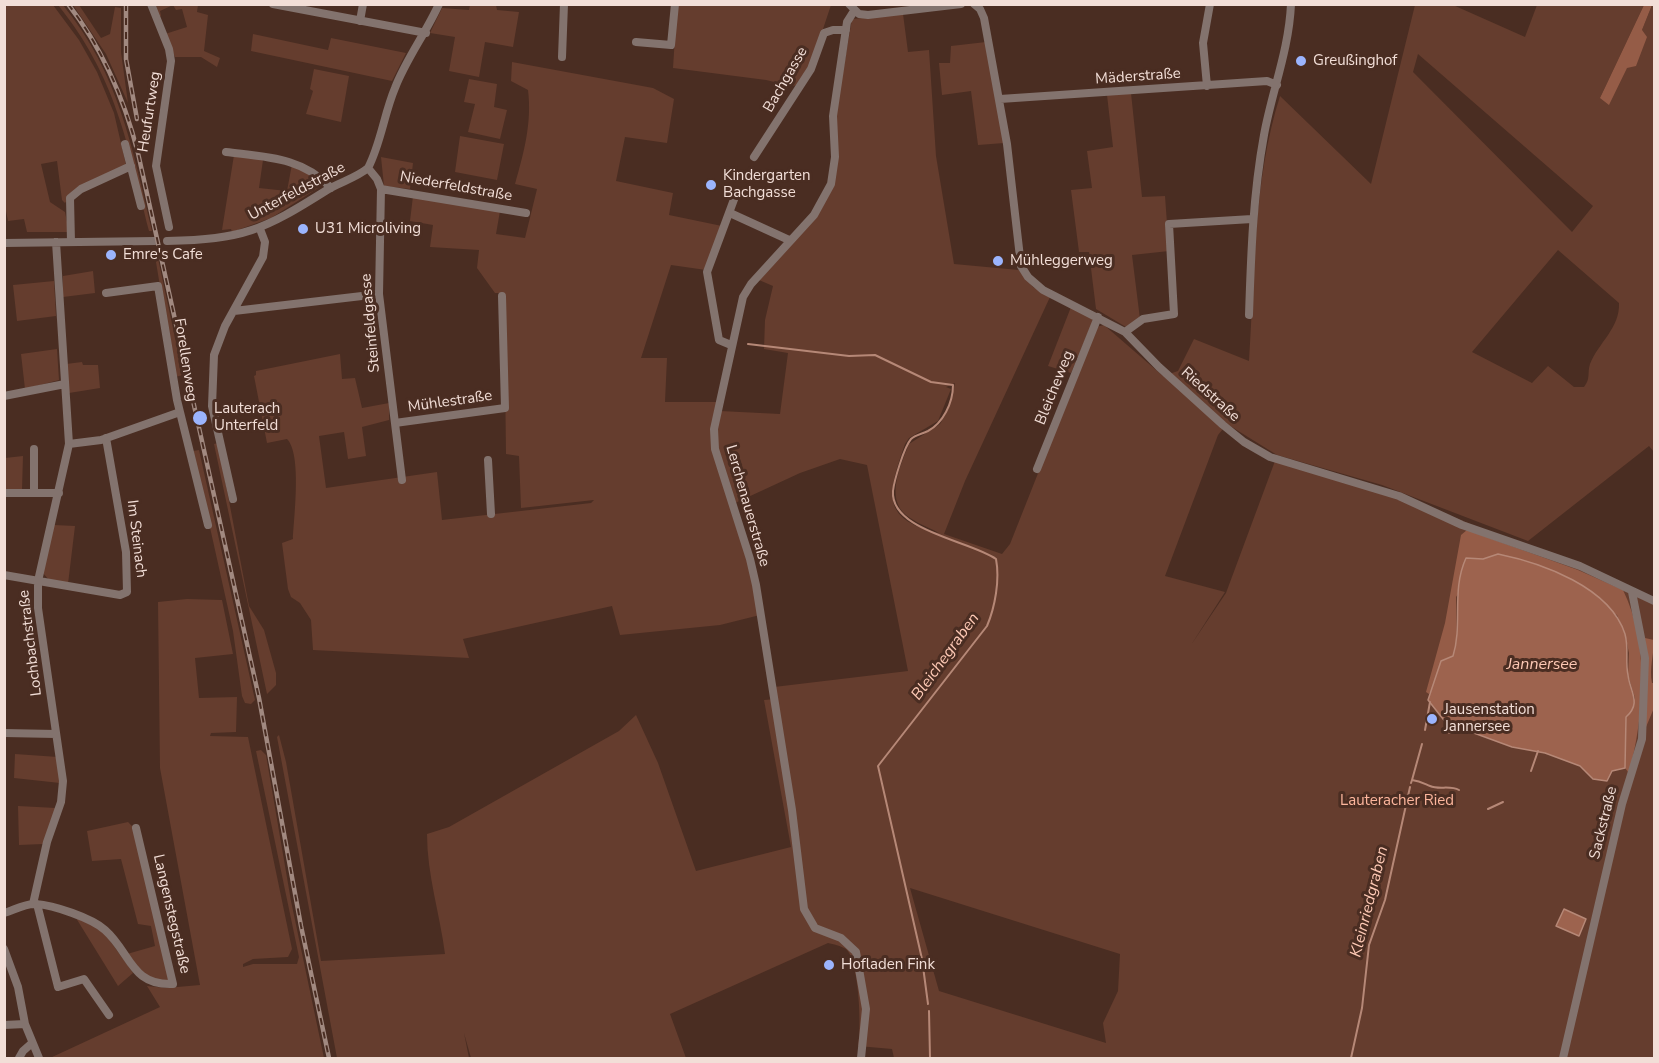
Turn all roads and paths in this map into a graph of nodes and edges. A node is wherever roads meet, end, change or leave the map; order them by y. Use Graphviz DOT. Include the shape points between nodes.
graph roads {
  1 [pos="151,4"];
  2 [pos="273,4"];
  3 [pos="363,4"];
  4 [pos="439,4"];
  5 [pos="564,4"];
  6 [pos="675,4"];
  7 [pos="961,4"];
  8 [pos="1210,4"];
  9 [pos="1291,4"];
  10 [pos="975,5"];
  11 [pos="852,8"];
  12 [pos="360,21"];
  13 [pos="846,30"];
  14 [pos="426,33"];
  15 [pos="636,42"];
  16 [pos="562,57"];
  17 [pos="1277,85"];
  18 [pos="1207,86"];
  19 [pos="999,99"];
  20 [pos="125,144"];
  21 [pos="226,152"];
  22 [pos="754,157"];
  23 [pos="131,166"];
  24 [pos="368,168"];
  25 [pos="331,188"];
  26 [pos="381,189"];
  27 [pos="736,194"];
  28 [pos="141,206"];
  29 [pos="526,213"];
  30 [pos="730,213"];
  31 [pos="1252,219"];
  32 [pos="169,227"];
  33 [pos="260,229"];
  34 [pos="167,240"];
  35 [pos="789,240"];
  36 [pos="155,241"];
  37 [pos="56,242"];
  38 [pos="71,242"];
  39 [pos="4,243"];
  40 [pos="106,293"];
  41 [pos="379,294"];
  42 [pos="502,296"];
  43 [pos="234,311"];
  44 [pos="1249,315"];
  45 [pos="1098,317"];
  46 [pos="1125,332"];
  47 [pos="731,345"];
  48 [pos="64,384"];
  49 [pos="4,396"];
  50 [pos="180,412"];
  51 [pos="395,423"];
  52 [pos="106,438"];
  53 [pos="69,444"];
  54 [pos="34,450"];
  55 [pos="488,460"];
  56 [pos="1037,469"];
  57 [pos="402,480"];
  58 [pos="33,491"];
  59 [pos="4,493"];
  60 [pos="59,493"];
  61 [pos="233,499"];
  62 [pos="491,514"];
  63 [pos="208,525"];
  64 [pos="4,575"];
  65 [pos="38,581"];
  66 [pos="1632,592"];
  67 [pos="1654,601"];
  68 [pos="4,733"];
  69 [pos="56,734"];
  70 [pos="136,828"];
  71 [pos="35,904"];
  72 [pos="4,913"];
  73 [pos="4,949"];
  74 [pos="109,1015"];
  75 [pos="25,1024"];
  76 [pos="4,1025"];
  77 [pos="32,1044"];
  78 [pos="19,1059"];
  79 [pos="39,1059"];
  80 [pos="861,1059"];
  81 [pos="1563,1059"];
  1 -- 32 [label="street, Heufurtweg" via="171,61 156,166"];
  2 -- 12 [label="street"];
  3 -- 12 [label="street"];
  4 -- 14 [label="street, Unterfeldstraße"];
  5 -- 16 [label="street"];
  6 -- 15 [label="street" via="671,45"];
  7 -- 11 [label="street" via="868,15"];
  8 -- 18 [label="street" via="1203,43"];
  9 -- 17 [label="street" via="1290,28"];
  10 -- 19 [label="street, Riedstraße" via="984,18"];
  11 -- 13 [label="street, Lerchenauerstraße"];
  12 -- 14 [label="street"];
  13 -- 22 [label="street, Bachgasse" via="824,33 812,69"];
  13 -- 35 [label="street, Lerchenauerstraße" via="833,117 835,157 831,184 823,202"];
  14 -- 24 [label="street, Unterfeldstraße" via="395,86"];
  17 -- 18 [label="street, Mäderstraße" via="1267,81"];
  17 -- 31 [label="street" via="1264,134"];
  18 -- 19 [label="street, Mäderstraße"];
  19 -- 45 [label="street, Riedstraße" via="1021,266 1043,290"];
  20 -- 23 [label="street"];
  21 -- 25 [label="street" via="297,163"];
  23 -- 28 [label="street"];
  23 -- 38 [label="street" via="70,198"];
  24 -- 25 [label="street, Unterfeldstraße"];
  24 -- 26 [label="street"];
  25 -- 33 [label="street, Unterfeldstraße"];
  26 -- 29 [label="street, Niederfeldstraße"];
  26 -- 41 [label="street, Steinfeldgasse"];
  27 -- 30 [label="street"];
  30 -- 35 [label="street"];
  30 -- 47 [label="street" via="707,272 719,340"];
  31 -- 44 [label="street"];
  31 -- 46 [label="street" via="1169,224 1174,314 1143,319"];
  33 -- 34 [label="street, Unterfeldstraße" via="222,238"];
  33 -- 43 [label="street" via="265,242 263,257"];
  35 -- 47 [label="street, Lerchenauerstraße" via="743,297"];
  36 -- 38 [label="street"];
  37 -- 38 [label="street"];
  37 -- 39 [label="street"];
  37 -- 48 [label="street, Lochbachstraße"];
  40 -- 50 [label="street, Forellenweg" via="158,286"];
  41 -- 43 [label="street"];
  41 -- 51 [label="street, Steinfeldgasse"];
  42 -- 51 [label="street, Mühlestraße" via="505,408"];
  43 -- 61 [label="street" via="215,348 211,395"];
  45 -- 46 [label="street, Riedstraße"];
  45 -- 56 [label="street, Bleicheweg"];
  46 -- 66 [label="street, Riedstraße" via="1223,425 1270,457 1398,496 1462,525 1580,566"];
  47 -- 80 [label="street, Lerchenauerstraße" via="714,429 715,449 756,585 804,909 815,928 841,938 856,952 866,1010"];
  48 -- 49 [label="street"];
  48 -- 53 [label="street, Lochbachstraße"];
  50 -- 52 [label="street"];
  50 -- 63 [label="street, Forellenweg"];
  51 -- 57 [label="street, Steinfeldgasse"];
  52 -- 53 [label="street"];
  52 -- 65 [label="street, Im Steinach" via="126,552 127,592 120,595"];
  53 -- 60 [label="street, Lochbachstraße"];
  54 -- 58 [label="street"];
  55 -- 62 [label="street"];
  58 -- 59 [label="street"];
  58 -- 60 [label="street"];
  60 -- 65 [label="street, Lochbachstraße"];
  64 -- 65 [label="street, Im Steinach"];
  65 -- 69 [label="street, Lochbachstraße" via="38,608"];
  66 -- 67 [label="street, Riedstraße"];
  66 -- 81 [label="street, Sackstraße" via="1645,658 1642,739 1622,804"];
  68 -- 69 [label="street"];
  69 -- 71 [label="street" via="62,768 61,802 47,842"];
  70 -- 71 [label="street, Langenstegstraße" via="173,984 158,985 146,979 98,924"];
  71 -- 72 [label="street"];
  71 -- 74 [label="street" via="58,987 84,979"];
  73 -- 75 [label="street" via="18,987"];
  75 -- 76 [label="street"];
  75 -- 77 [label="street"];
  77 -- 78 [label="street"];
  77 -- 79 [label="street"];
}
